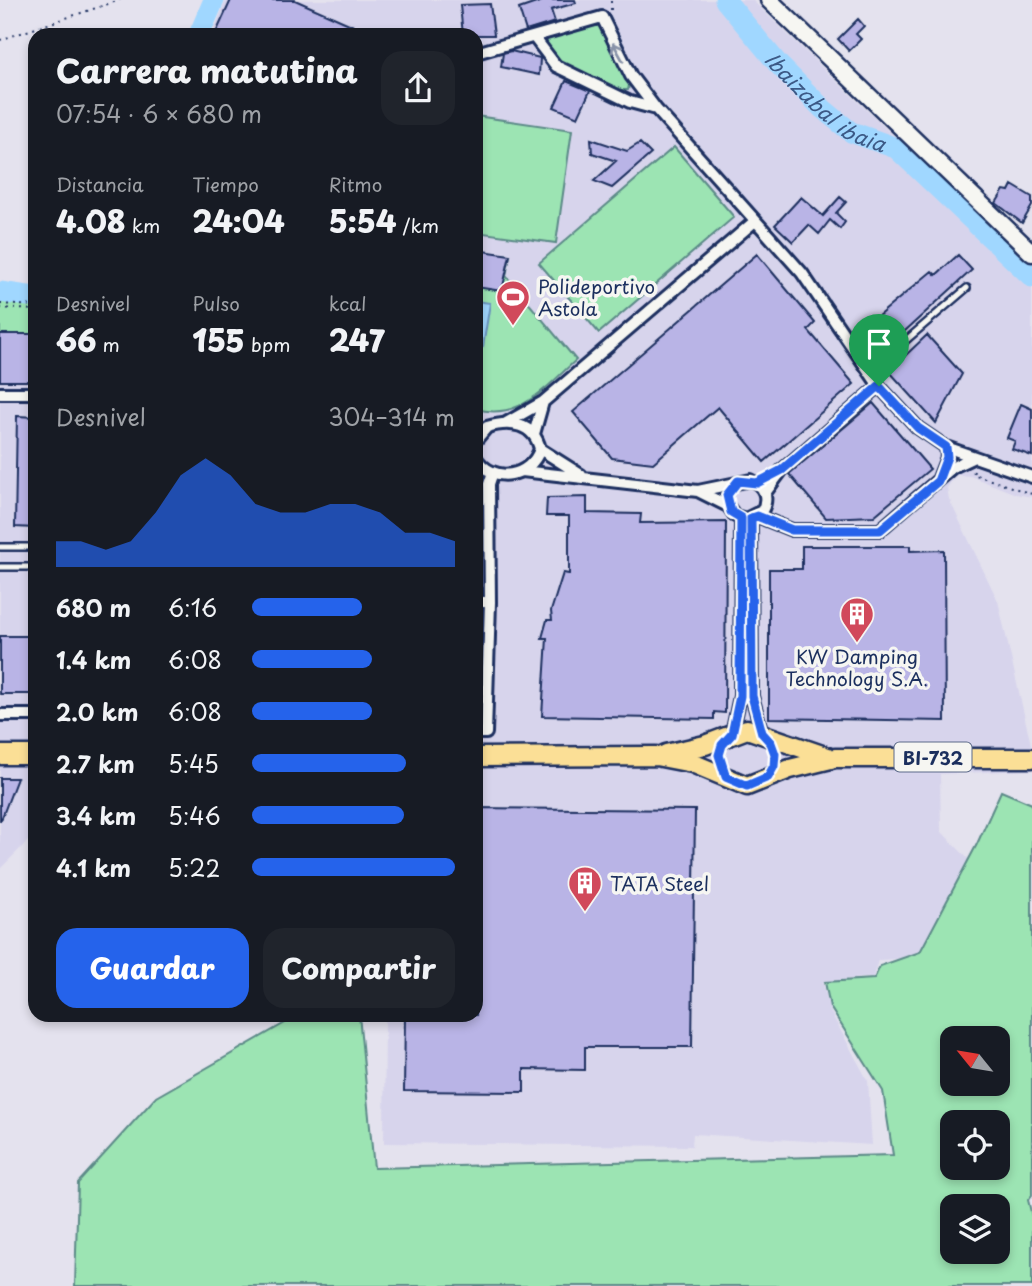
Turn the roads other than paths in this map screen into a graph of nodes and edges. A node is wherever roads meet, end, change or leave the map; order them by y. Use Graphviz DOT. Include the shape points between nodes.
graph roads {
  1 [pos="769,0"];
  2 [pos="534,37"];
  3 [pos="483,51"];
  4 [pos="656,109"];
  5 [pos="755,221"];
  6 [pos="1032,253"];
  7 [pos="967,288"];
  8 [pos="869,372"];
  9 [pos="879,386"];
  10 [pos="0,393"];
  11 [pos="28,393"];
  12 [pos="544,402"];
  13 [pos="506,423"];
  14 [pos="483,425"];
  15 [pos="534,433"];
  16 [pos="946,447"];
  17 [pos="540,449"];
  18 [pos="975,459"];
  19 [pos="483,464"];
  20 [pos="782,470"];
  21 [pos="483,471"];
  22 [pos="491,471"];
  23 [pos="522,471"];
  24 [pos="505,475"];
  25 [pos="583,477"];
  26 [pos="1032,477"];
  27 [pos="938,481"];
  28 [pos="757,483"];
  29 [pos="732,485"];
  30 [pos="698,491"];
  31 [pos="765,493"];
  32 [pos="490,498"];
  33 [pos="728,506"];
  34 [pos="765,506"];
  35 [pos="750,517"];
  36 [pos="792,530"];
  37 [pos="0,547"];
  38 [pos="28,547"];
  39 [pos="0,567"];
  40 [pos="28,567"];
  41 [pos="490,601"];
  42 [pos="483,602"];
  43 [pos="0,715"];
  44 [pos="28,715"];
  45 [pos="483,733"];
  46 [pos="764,735"];
  47 [pos="729,736"];
  48 [pos="0,755"];
  49 [pos="28,755"];
  50 [pos="656,756"];
  51 [pos="483,757"];
  52 [pos="835,758"];
  53 [pos="1032,758"];
  54 [pos="726,777"];
  55 [pos="768,777"];
  1 -- 6 [label="street"];
  2 -- 3 [label="street"];
  2 -- 4 [label="street" via="556,66 630,102"];
  4 -- 2 [label="street, one-way" via="631,76 602,17"];
  4 -- 5 [label="street"];
  5 -- 8 [label="street" via="802,273"];
  5 -- 12 [label="street"];
  7 -- 8 [label="lane"];
  8 -- 9 [label="street"];
  9 -- 16 [label="street" via="918,428"];
  9 -- 20 [label="street"];
  10 -- 11 [label="street"];
  12 -- 13 [label="street"];
  12 -- 15 [label="street"];
  13 -- 14 [label="street"];
  13 -- 15 [label="street"];
  15 -- 17 [label="street"];
  16 -- 18 [label="street"];
  16 -- 27 [label="street"];
  17 -- 23 [label="street" via="531,466"];
  17 -- 25 [label="street"];
  18 -- 26 [label="street"];
  18 -- 27 [label="street" via="953,467"];
  19 -- 22 [label="street"];
  20 -- 28 [label="street"];
  20 -- 31 [label="street"];
  21 -- 22 [label="street"];
  22 -- 24 [label="street"];
  22 -- 32 [label="street"];
  23 -- 24 [label="street"];
  23 -- 25 [label="street"];
  24 -- 32 [label="street"];
  25 -- 30 [label="street"];
  27 -- 36 [label="street" via="880,530"];
  28 -- 29 [label="street" via="744,479"];
  28 -- 31 [label="street"];
  29 -- 30 [label="street"];
  29 -- 33 [label="street"];
  30 -- 33 [label="street"];
  31 -- 34 [label="street"];
  32 -- 41 [label="street"];
  33 -- 35 [label="street"];
  34 -- 35 [label="street"];
  34 -- 36 [label="street"];
  35 -- 36 [label="street"];
  35 -- 46 [label="street" via="752,696"];
  35 -- 47 [label="street" via="740,696"];
  37 -- 38 [label="lane"];
  39 -- 40 [label="lane"];
  41 -- 42 [label="street"];
  41 -- 45 [label="street"];
  43 -- 44 [label="street"];
  46 -- 47 [label="main road, BI-732" via="747,729"];
  46 -- 52 [label="main road, BI-732"];
  46 -- 55 [label="main road" via="775,754"];
  47 -- 50 [label="main road, BI-732"];
  47 -- 54 [label="main road" via="719,755"];
  48 -- 49 [label="main road"];
  50 -- 51 [label="main road, BI-732"];
  50 -- 54 [label="main road, BI-732"];
  52 -- 53 [label="main road, BI-732"];
  52 -- 55 [label="main road, BI-732"];
  54 -- 55 [label="main road, BI-732" via="747,786"];
}
